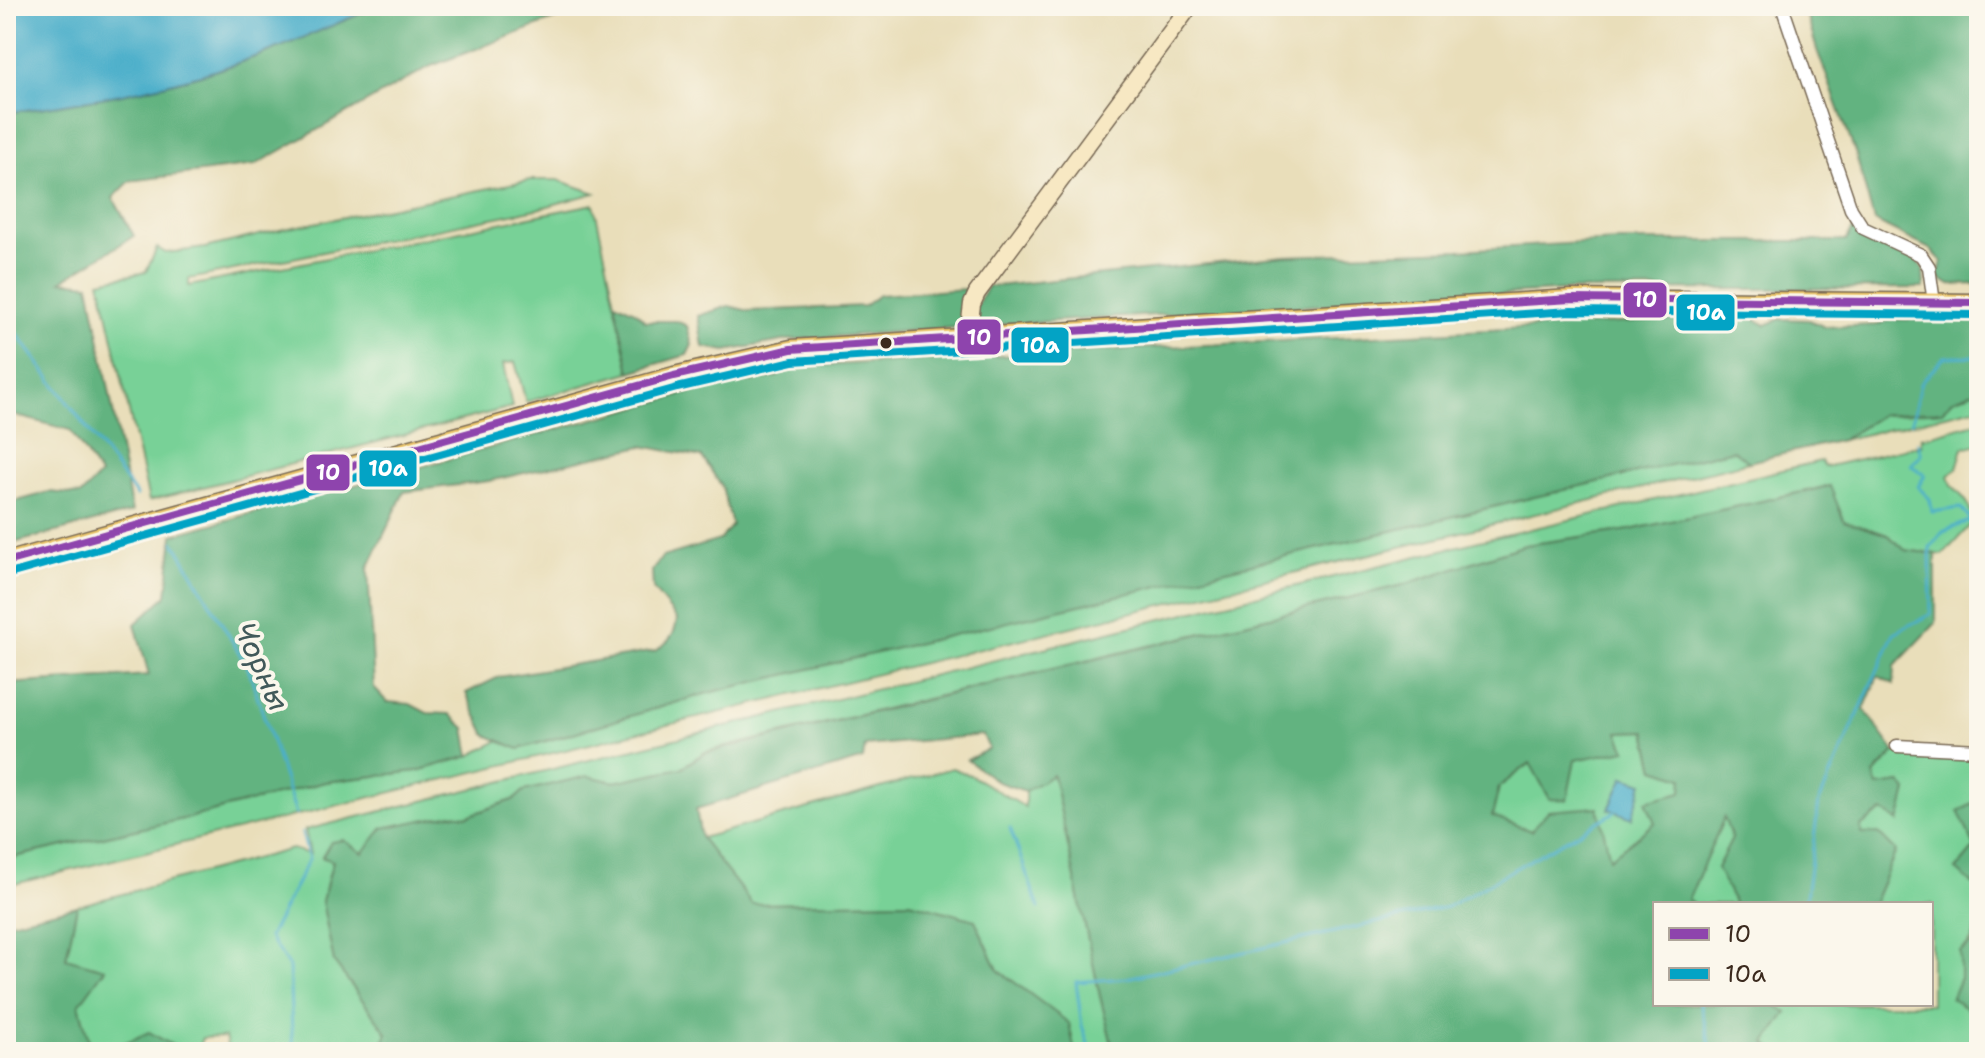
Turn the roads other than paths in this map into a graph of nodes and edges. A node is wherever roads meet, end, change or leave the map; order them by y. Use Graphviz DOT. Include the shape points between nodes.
graph roads {
  1 [pos="1190,6"];
  2 [pos="1782,6"];
  3 [pos="1934,303"];
  4 [pos="1979,303"];
  5 [pos="968,338"];
  6 [pos="6,562"];
  7 [pos="1897,746"];
  8 [pos="1979,750"];
  1 -- 5 [label="street" via="977,293"];
  2 -- 3 [label="street" via="1851,209 1863,228 1921,255 1929,267"];
  3 -- 4 [label="main road"];
  3 -- 5 [label="main road" via="1571,299"];
  5 -- 6 [label="main road" via="776,352"];
  7 -- 8 [label="street"];
}
